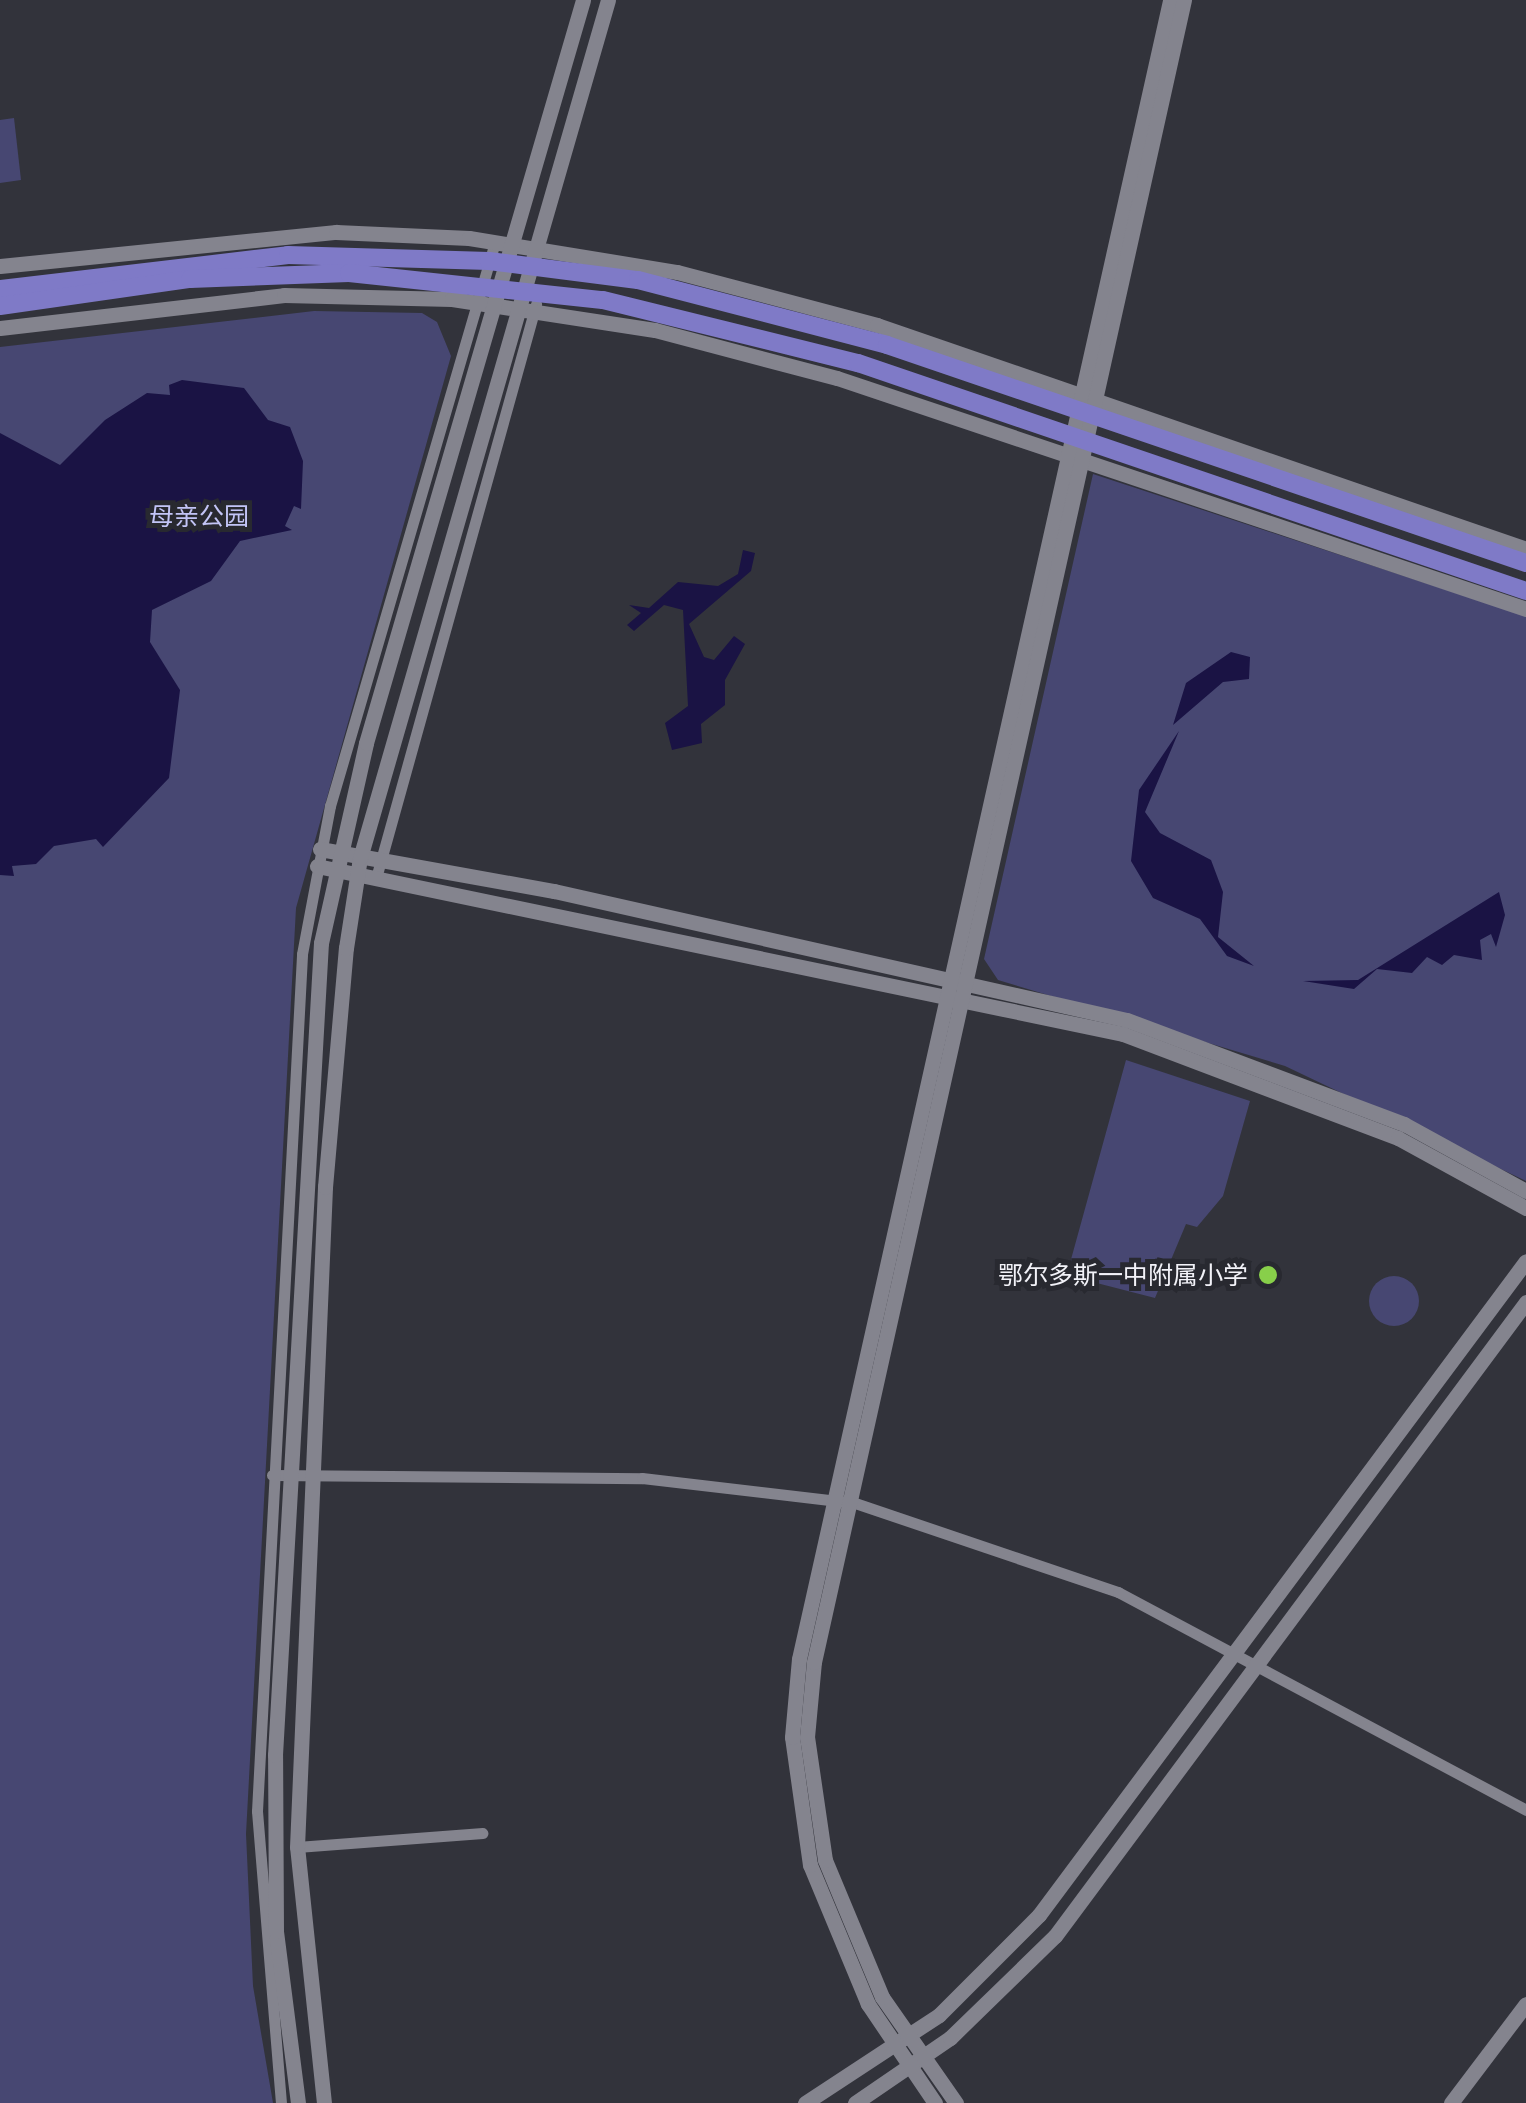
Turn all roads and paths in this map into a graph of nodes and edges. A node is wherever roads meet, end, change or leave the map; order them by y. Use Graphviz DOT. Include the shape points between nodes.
graph roads {
  1 [pos="583,0"];
  2 [pos="608,0"];
  3 [pos="1170,0"];
  4 [pos="1184,0"];
  5 [pos="503,256"];
  6 [pos="531,256"];
  7 [pos="0,266"];
  8 [pos="492,283"];
  9 [pos="0,289"];
  10 [pos="531,289"];
  11 [pos="477,302"];
  12 [pos="494,304"];
  13 [pos="0,306"];
  14 [pos="517,308"];
  15 [pos="534,310"];
  16 [pos="0,328"];
  17 [pos="1088,408"];
  18 [pos="1083,439"];
  19 [pos="1079,461"];
  20 [pos="1526,549"];
  21 [pos="1526,563"];
  22 [pos="1526,591"];
  23 [pos="1526,609"];
  24 [pos="327,859"];
  25 [pos="358,866"];
  26 [pos="377,870"];
  27 [pos="962,980"];
  28 [pos="958,997"];
  29 [pos="1526,1191"];
  30 [pos="1526,1208"];
  31 [pos="1526,1261"];
  32 [pos="1526,1302"];
  33 [pos="280,1475"];
  34 [pos="314,1475"];
  35 [pos="847,1502"];
  36 [pos="1234,1653"];
  37 [pos="1258,1666"];
  38 [pos="1526,1810"];
  39 [pos="482,1833"];
  40 [pos="297,1846"];
  41 [pos="1526,2004"];
  42 [pos="901,2039"];
  43 [pos="914,2060"];
  44 [pos="281,2103"];
  45 [pos="298,2103"];
  46 [pos="324,2103"];
  47 [pos="804,2103"];
  48 [pos="854,2103"];
  49 [pos="935,2103"];
  50 [pos="956,2103"];
  51 [pos="1451,2103"];
  1 -- 5 [label="street"];
  2 -- 6 [label="street"];
  3 -- 17 [label="street"];
  4 -- 17 [label="street"];
  5 -- 6 [label="main road"];
  5 -- 7 [label="street" via="495,242 280,234"];
  5 -- 8 [label="street"];
  5 -- 9 [label="main road" via="288,255"];
  6 -- 10 [label="street"];
  6 -- 17 [label="main road" via="786,314"];
  8 -- 10 [label="main road"];
  8 -- 11 [label="street"];
  8 -- 12 [label="street"];
  8 -- 13 [label="main road" via="242,275"];
  10 -- 14 [label="street"];
  10 -- 15 [label="street"];
  10 -- 18 [label="main road" via="784,341"];
  11 -- 12 [label="street"];
  11 -- 16 [label="street" via="284,295"];
  11 -- 24 [label="street"];
  12 -- 14 [label="street"];
  12 -- 24 [label="street"];
  14 -- 15 [label="street"];
  14 -- 25 [label="street"];
  15 -- 19 [label="street" via="655,330 837,378"];
  15 -- 26 [label="street"];
  17 -- 18 [label="street"];
  17 -- 20 [label="street"];
  17 -- 21 [label="main road"];
  18 -- 19 [label="street"];
  18 -- 22 [label="main road"];
  19 -- 23 [label="street"];
  19 -- 27 [label="street"];
  24 -- 25 [label="street"];
  24 -- 33 [label="street"];
  25 -- 26 [label="street"];
  25 -- 34 [label="street" via="334,1048"];
  26 -- 27 [label="street"];
  26 -- 28 [label="street"];
  27 -- 28 [label="street"];
  27 -- 29 [label="street" via="1235,1056 1404,1124"];
  28 -- 30 [label="street" via="1230,1070 1398,1138"];
  28 -- 35 [label="street"];
  31 -- 36 [label="street"];
  32 -- 37 [label="street"];
  33 -- 34 [label="street"];
  33 -- 44 [label="street" via="257,1829"];
  33 -- 45 [label="street" via="274,1846"];
  34 -- 35 [label="street" via="642,1478"];
  34 -- 40 [label="street"];
  35 -- 36 [label="street" via="1035,1557"];
  35 -- 42 [label="street" via="814,1662 807,1737 825,1860"];
  36 -- 37 [label="street"];
  36 -- 42 [label="street" via="1038,1915"];
  37 -- 38 [label="street"];
  37 -- 43 [label="street" via="1055,1936"];
  39 -- 40 [label="street"];
  40 -- 46 [label="street"];
  41 -- 51 [label="street"];
  42 -- 43 [label="street"];
  42 -- 47 [label="street"];
  43 -- 48 [label="street"];
  43 -- 49 [label="street"];
  43 -- 50 [label="street"];
}
